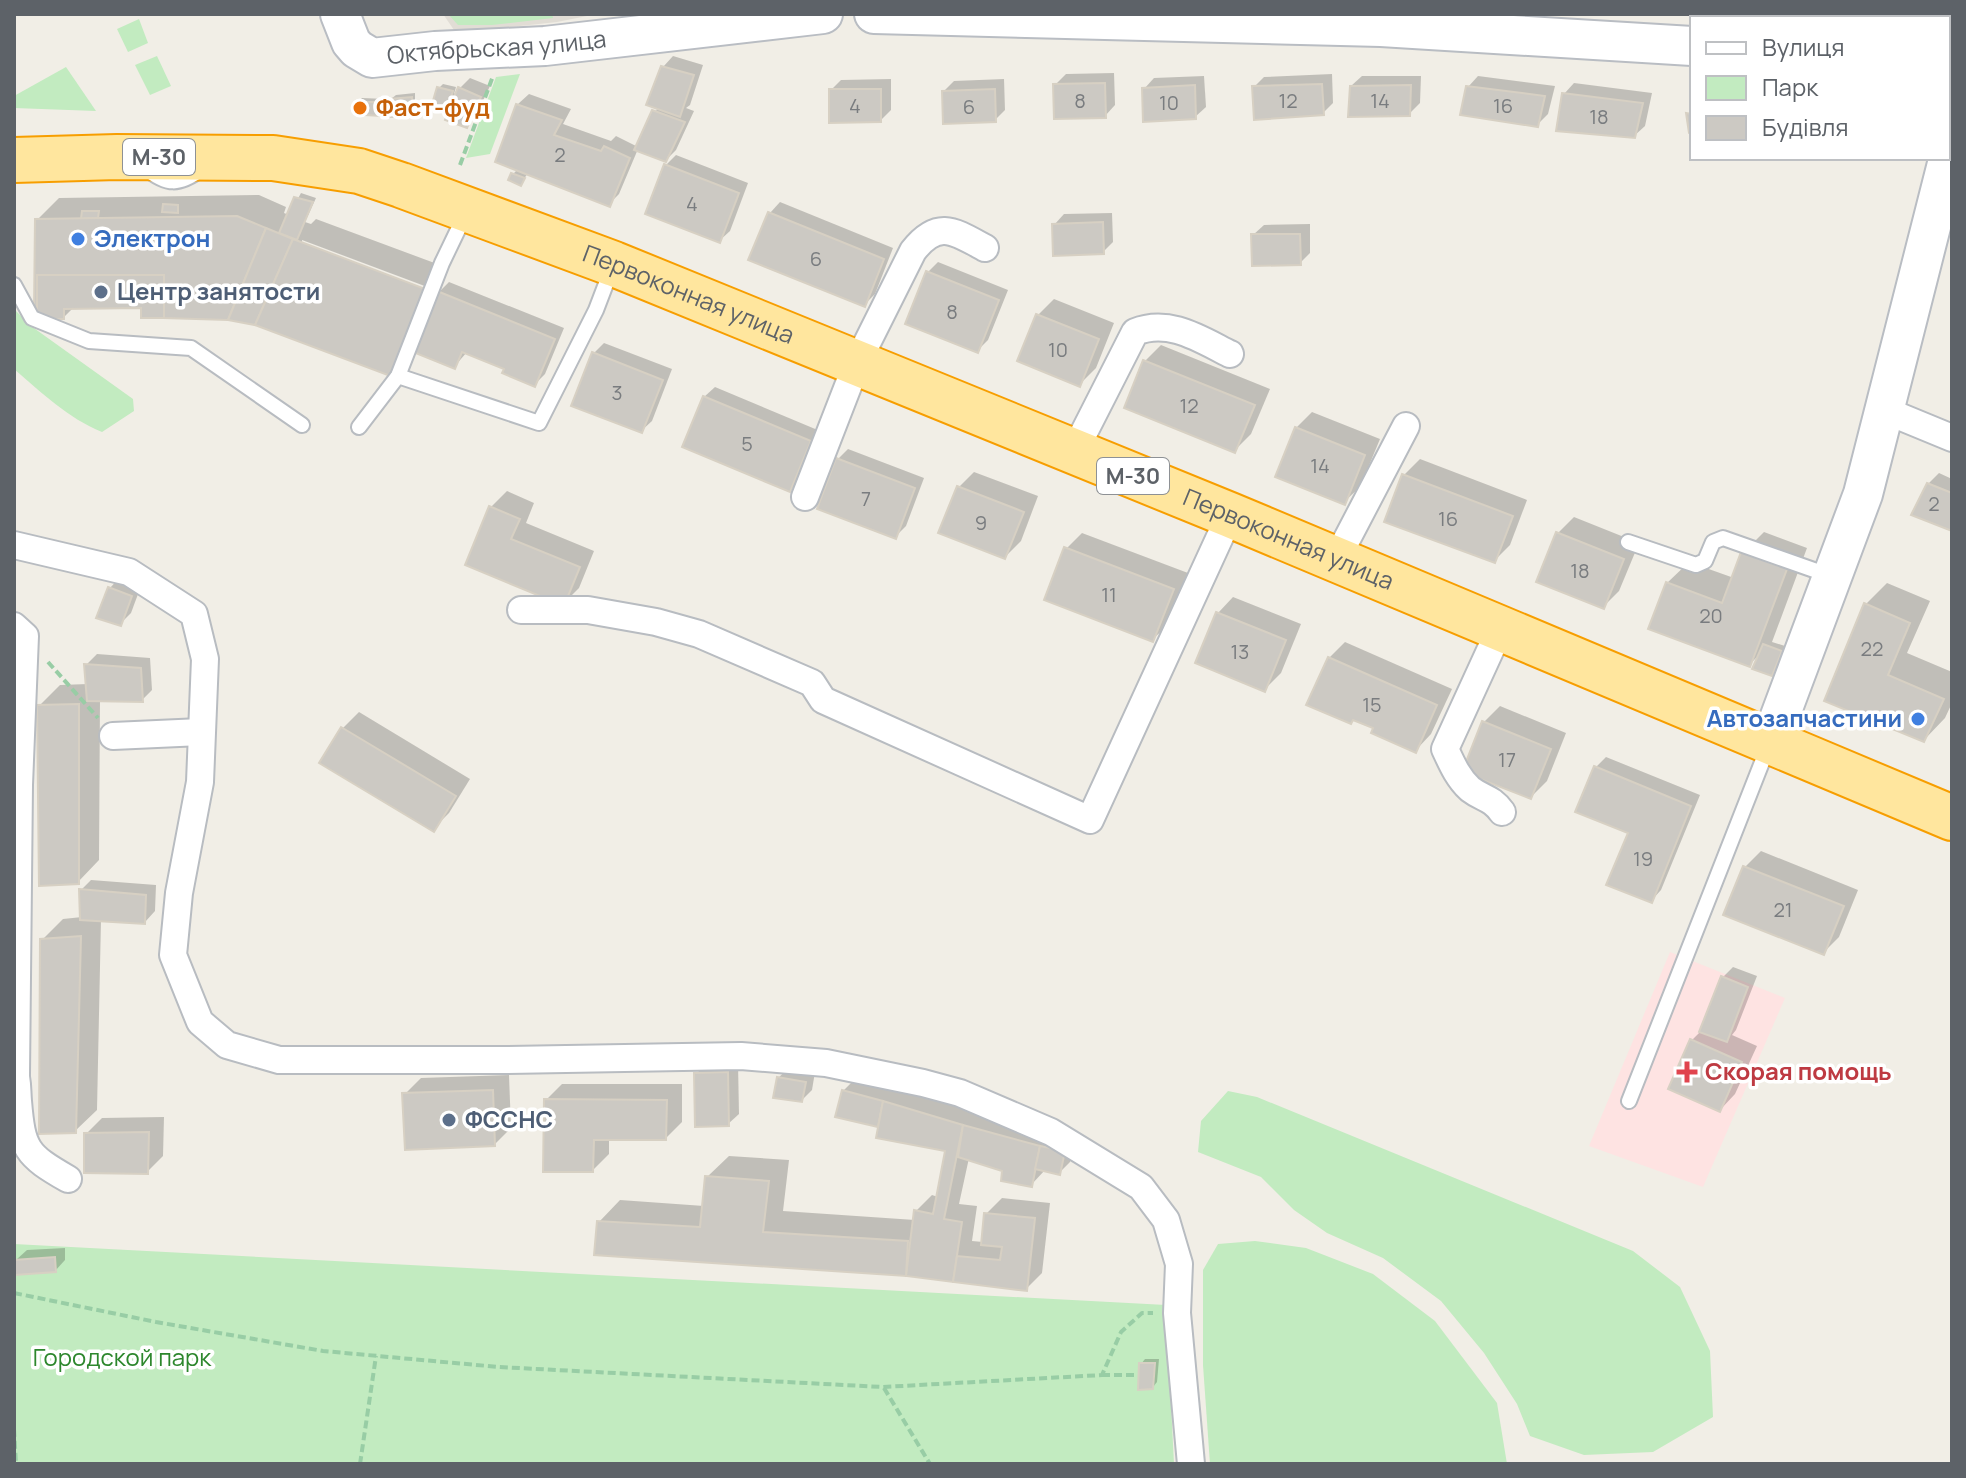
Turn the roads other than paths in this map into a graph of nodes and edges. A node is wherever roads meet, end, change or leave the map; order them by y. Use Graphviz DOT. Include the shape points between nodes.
graph roads {
  1 [pos="340,14"];
  2 [pos="823,14"];
  3 [pos="874,14"];
  4 [pos="1690,46"];
  5 [pos="14,160"];
  6 [pos="1948,160"];
  7 [pos="468,209"];
  8 [pos="985,248"];
  9 [pos="614,264"];
  10 [pos="14,285"];
  11 [pos="1230,354"];
  12 [pos="857,363"];
  13 [pos="398,376"];
  14 [pos="1884,410"];
  15 [pos="302,425"];
  16 [pos="1406,426"];
  17 [pos="359,427"];
  18 [pos="1952,438"];
  19 [pos="1074,452"];
  20 [pos="805,497"];
  21 [pos="1230,515"];
  22 [pos="1628,542"];
  23 [pos="14,545"];
  24 [pos="1336,560"];
  25 [pos="1831,576"];
  26 [pos="521,610"];
  27 [pos="1500,629"];
  28 [pos="20,631"];
  29 [pos="201,732"];
  30 [pos="113,736"];
  31 [pos="1770,743"];
  32 [pos="1502,812"];
  33 [pos="1952,818"];
  34 [pos="15,1072"];
  35 [pos="1629,1101"];
  36 [pos="68,1179"];
  37 [pos="1191,1464"];
  1 -- 2 [label="main road, Октябрьская улица" via="351,42 372,58 545,46"];
  3 -- 4 [label="main road" via="1381,27"];
  5 -- 7 [label="highway, Первоконная улица / М-30" via="219,156 304,161 359,171"];
  6 -- 14 [label="main road"];
  7 -- 9 [label="highway, Первоконная улица / М-30"];
  7 -- 13 [label="lane"];
  8 -- 12 [label="street" via="940,229 924,237"];
  9 -- 12 [label="highway, Первоконная улица / М-30"];
  9 -- 13 [label="lane" via="539,423"];
  10 -- 15 [label="lane" via="32,318 89,341 191,348"];
  11 -- 19 [label="street" via="1181,330 1150,325 1135,332"];
  12 -- 19 [label="highway, Первоконная улица / М-30"];
  12 -- 20 [label="street"];
  13 -- 17 [label="lane"];
  14 -- 18 [label="street"];
  14 -- 25 [label="main road" via="1863,494"];
  16 -- 24 [label="street"];
  19 -- 21 [label="highway, Первоконная улица / М-30"];
  21 -- 24 [label="highway, Первоконная улица / М-30"];
  21 -- 26 [label="street" via="1090,820 823,700 812,683 699,634 588,610"];
  22 -- 25 [label="lane" via="1696,565 1705,561 1713,542 1723,538"];
  23 -- 29 [label="street" via="129,572 194,614 205,659"];
  24 -- 27 [label="highway, Первоконная улица / М-30"];
  25 -- 31 [label="main road"];
  27 -- 31 [label="highway, Первоконная улица / М-30"];
  27 -- 32 [label="street" via="1445,749 1472,791 1493,799"];
  28 -- 34 [label="street"];
  29 -- 30 [label="street"];
  29 -- 37 [label="street" via="200,782 173,955 200,1022 227,1045 279,1060 741,1056 826,1063 960,1093 1051,1132 1141,1187 1166,1220 1179,1264 1177,1313"];
  31 -- 33 [label="highway, Первоконная улица / М-30"];
  31 -- 35 [label="lane"];
  34 -- 36 [label="street" via="25,1147"];
}
